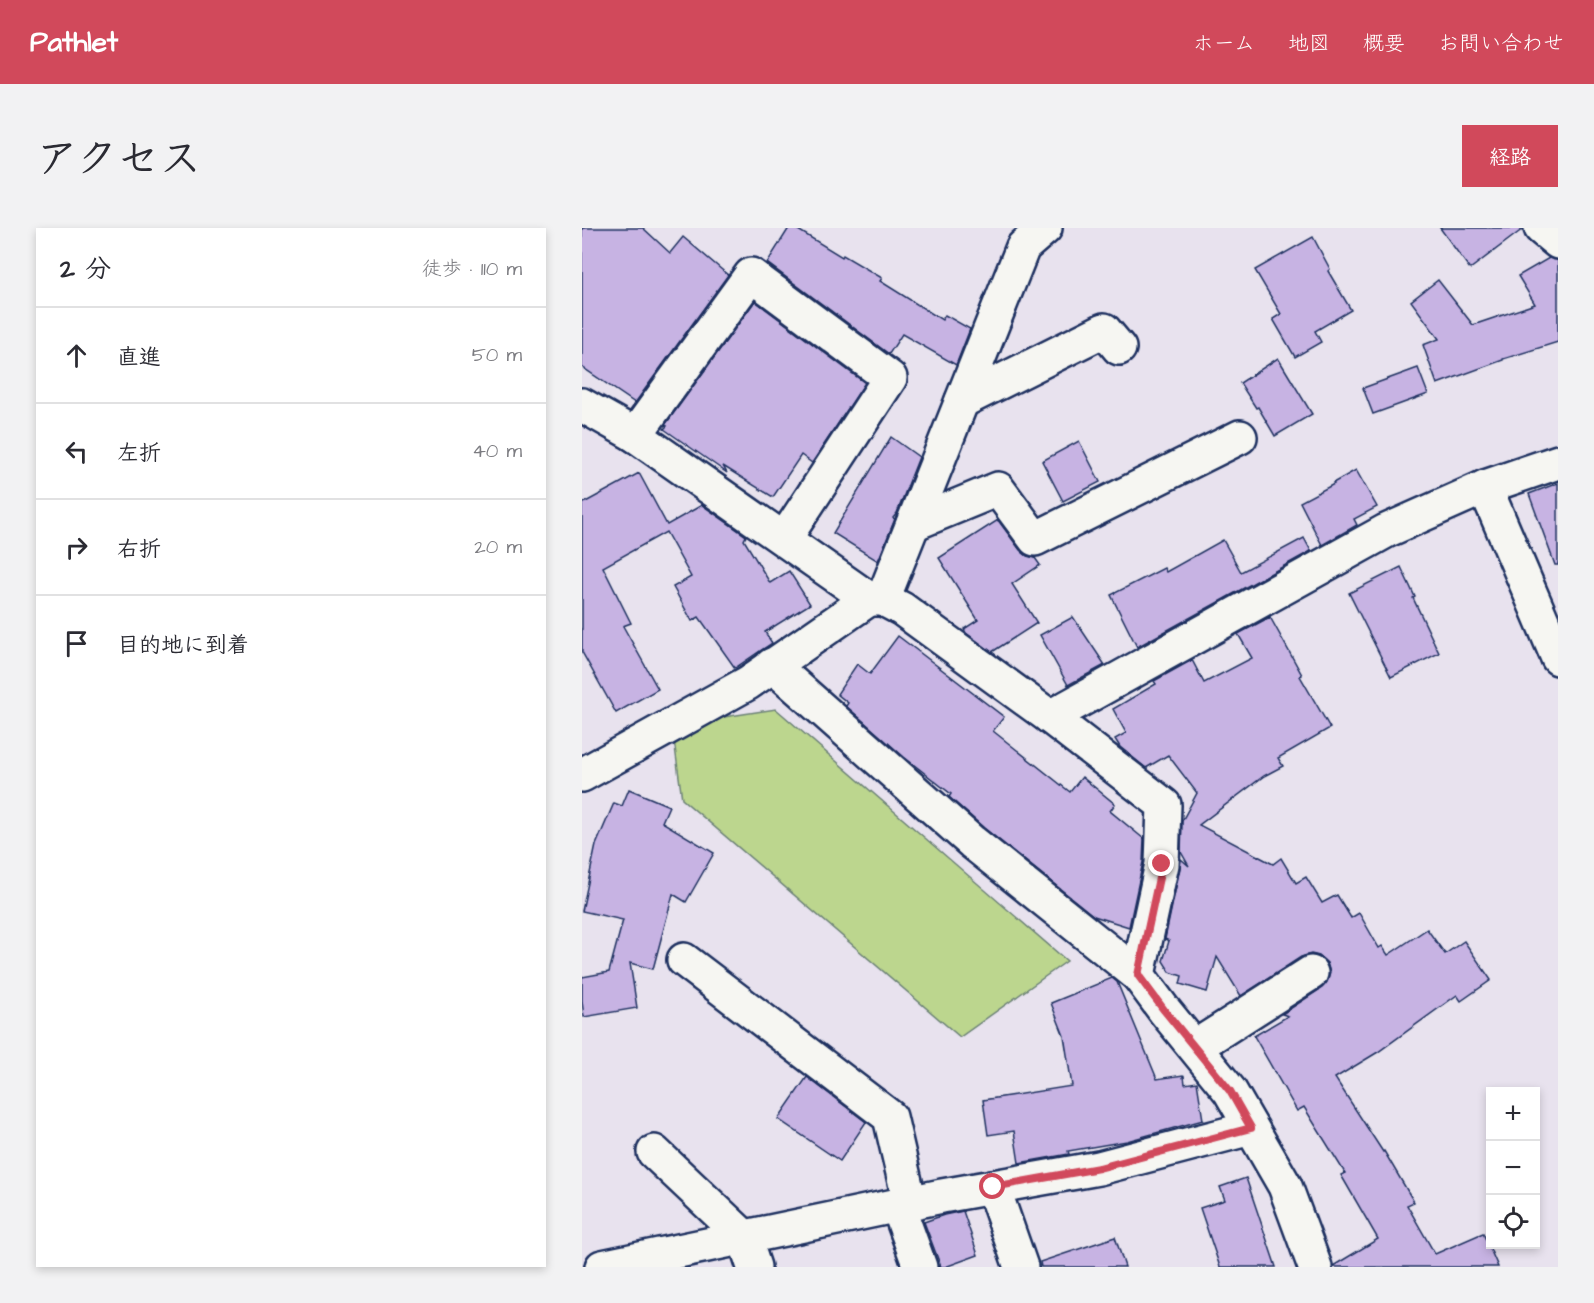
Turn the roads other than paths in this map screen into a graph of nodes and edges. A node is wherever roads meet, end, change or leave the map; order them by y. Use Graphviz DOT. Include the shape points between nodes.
graph roads {
  1 [pos="1045,228"];
  2 [pos="1541,228"];
  3 [pos="1558,242"];
  4 [pos="1119,348"];
  5 [pos="962,400"];
  6 [pos="582,405"];
  7 [pos="635,435"];
  8 [pos="1240,437"];
  9 [pos="1558,462"];
  10 [pos="1485,487"];
  11 [pos="913,524"];
  12 [pos="785,538"];
  13 [pos="876,599"];
  14 [pos="1558,658"];
  15 [pos="772,665"];
  16 [pos="1050,717"];
  17 [pos="582,775"];
  18 [pos="684,960"];
  19 [pos="1311,973"];
  20 [pos="1138,975"];
  21 [pos="1195,1047"];
  22 [pos="1251,1128"];
  23 [pos="654,1152"];
  24 [pos="993,1187"];
  25 [pos="904,1204"];
  26 [pos="749,1252"];
  27 [pos="602,1267"];
  28 [pos="920,1267"];
  29 [pos="1022,1267"];
  30 [pos="1315,1267"];
  1 -- 5 [label="street" via="1023,247"];
  2 -- 3 [label="street"];
  4 -- 5 [label="street" via="1104,330"];
  5 -- 11 [label="street"];
  6 -- 7 [label="street"];
  7 -- 12 [label="street"];
  7 -- 12 [label="street" via="750,274 890,378"];
  8 -- 11 [label="street" via="1035,539 998,489"];
  9 -- 10 [label="street"];
  10 -- 14 [label="street"];
  10 -- 16 [label="street" via="1386,531"];
  11 -- 13 [label="street"];
  12 -- 13 [label="street"];
  13 -- 15 [label="street"];
  13 -- 16 [label="street" via="902,609"];
  15 -- 17 [label="street"];
  15 -- 20 [label="street" via="972,842"];
  16 -- 20 [label="street" via="1164,805 1162,864"];
  18 -- 25 [label="street" via="890,1117"];
  19 -- 21 [label="street"];
  20 -- 21 [label="street"];
  21 -- 22 [label="street" via="1230,1091"];
  22 -- 24 [label="street" via="1099,1168"];
  22 -- 30 [label="street" via="1285,1186"];
  23 -- 26 [label="street"];
  24 -- 25 [label="street"];
  24 -- 29 [label="street"];
  25 -- 26 [label="street"];
  25 -- 28 [label="street"];
  26 -- 27 [label="street"];
}
